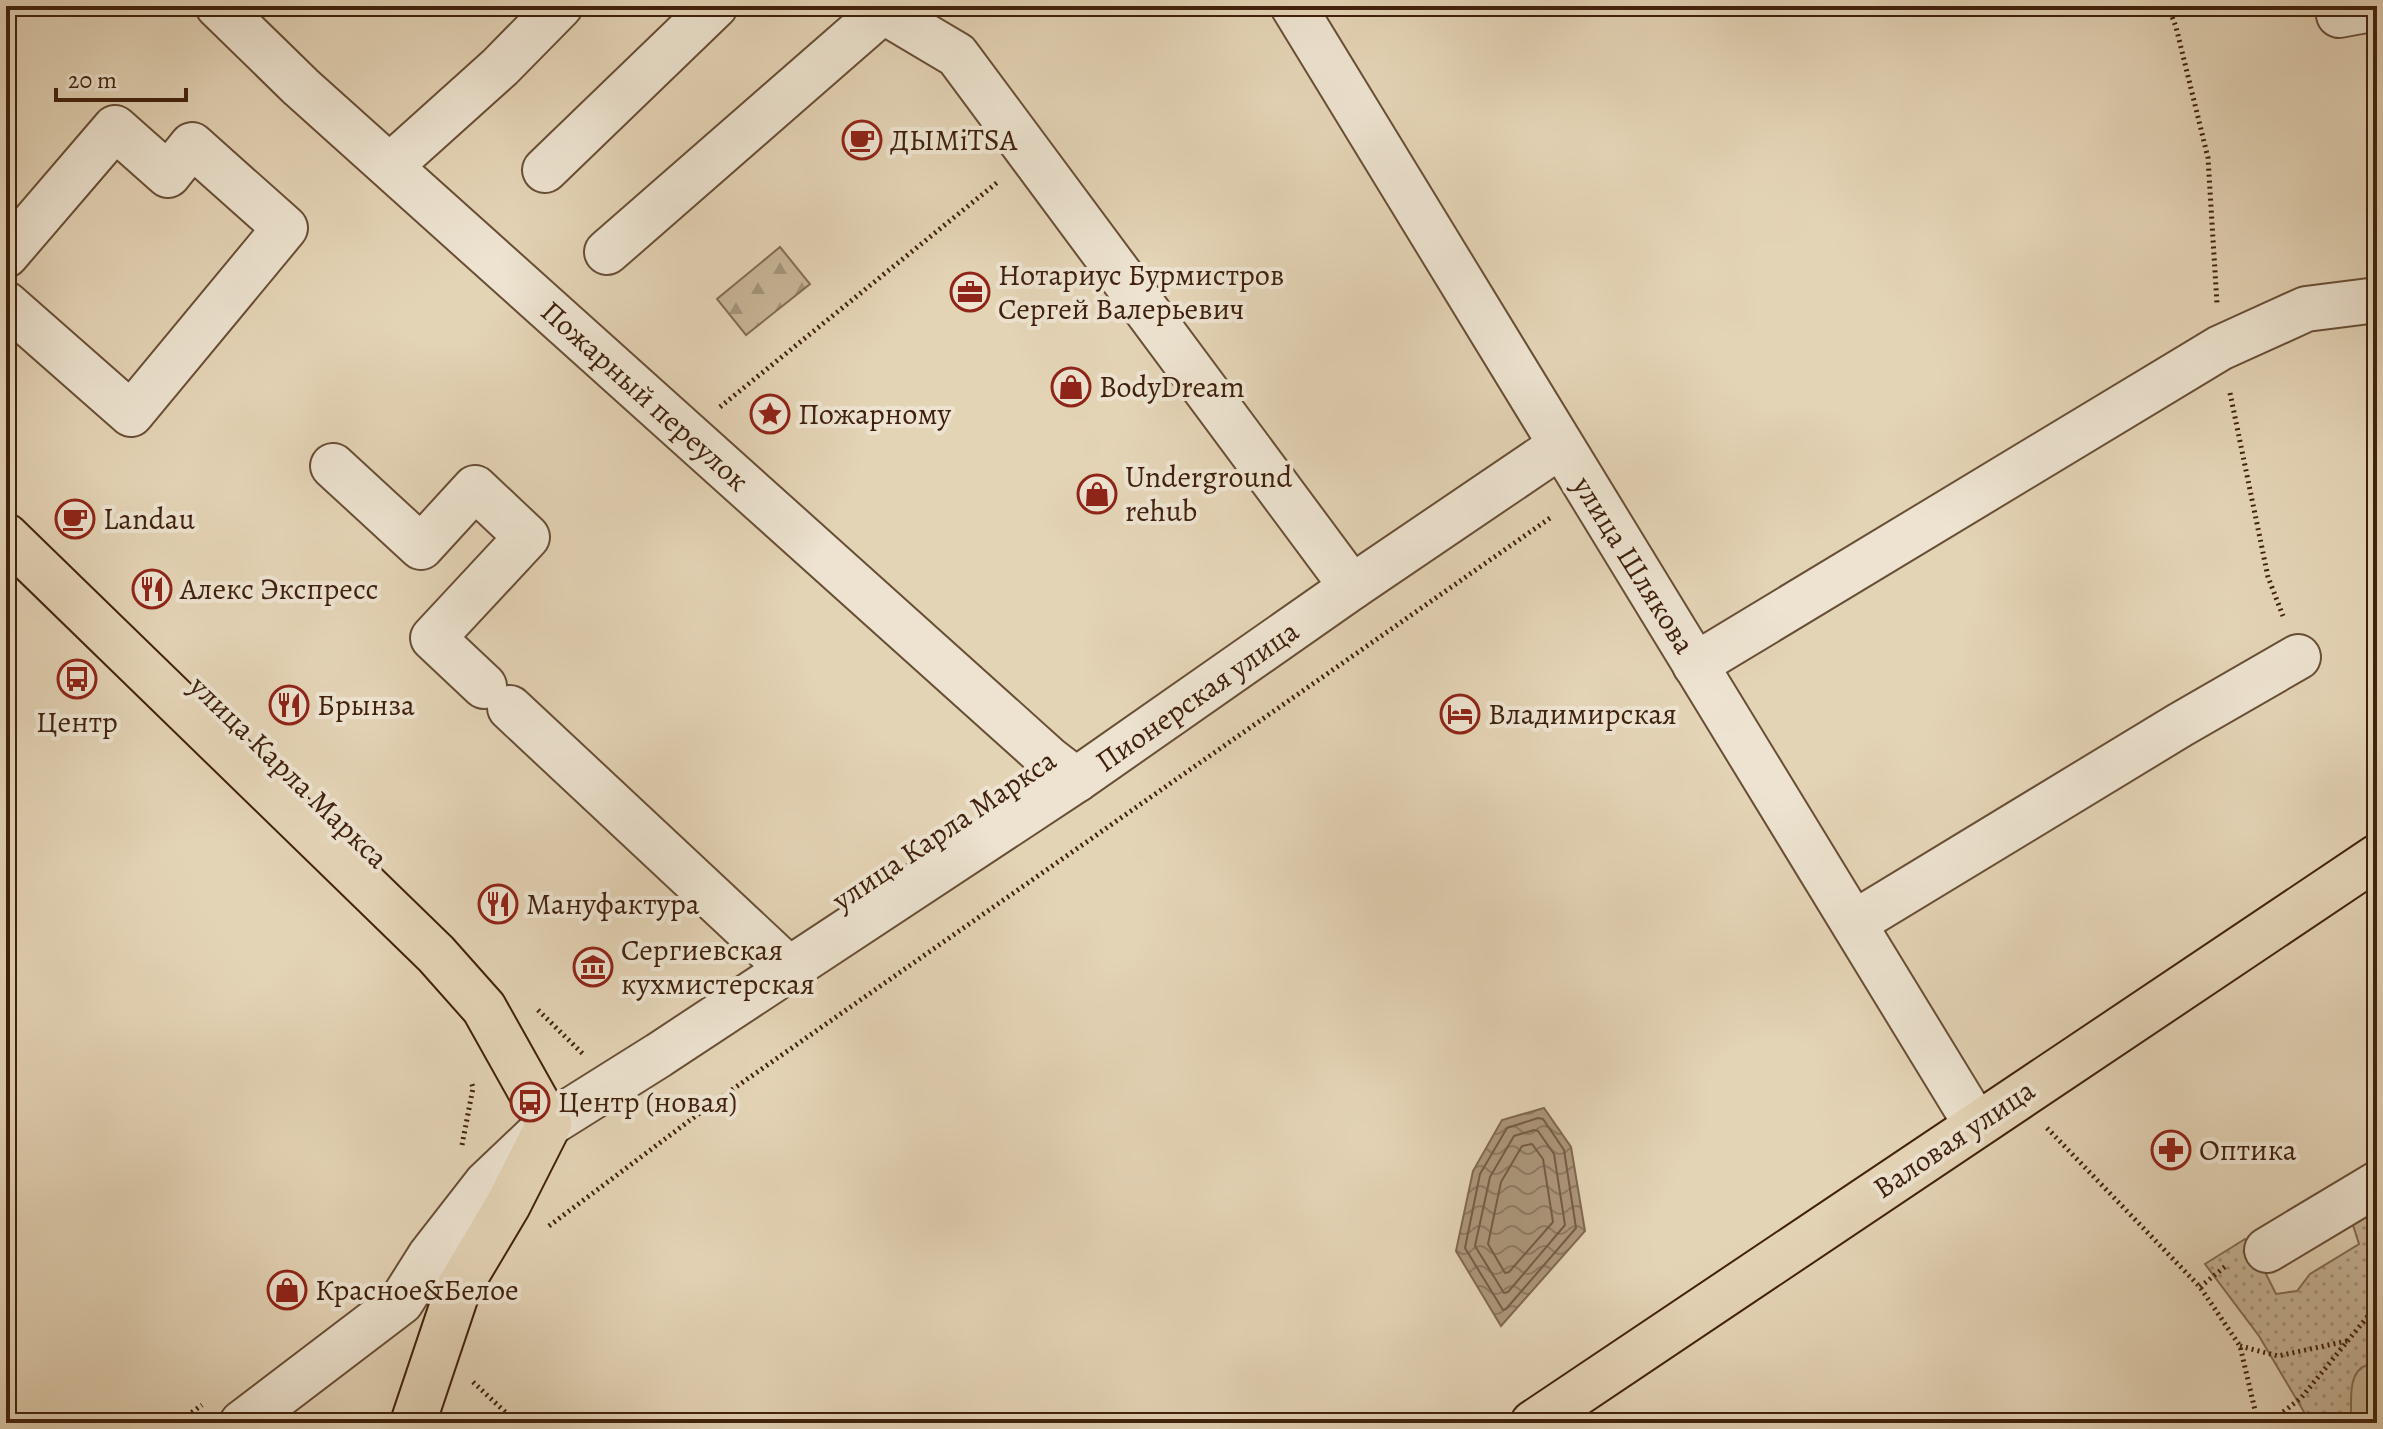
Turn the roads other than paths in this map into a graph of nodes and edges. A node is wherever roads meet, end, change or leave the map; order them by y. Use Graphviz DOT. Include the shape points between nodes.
graph roads {
  1 [pos="218,6"];
  2 [pos="560,6"];
  3 [pos="715,6"];
  4 [pos="1293,6"];
  5 [pos="881,8"];
  6 [pos="390,166"];
  7 [pos="545,170"];
  8 [pos="607,252"];
  9 [pos="6,255"];
  10 [pos="2377,300"];
  11 [pos="6,304"];
  12 [pos="1560,446"];
  13 [pos="333,466"];
  14 [pos="9,545"];
  15 [pos="1352,587"];
  16 [pos="2298,657"];
  17 [pos="1695,665"];
  18 [pos="1076,780"];
  19 [pos="2377,857"];
  20 [pos="1854,923"];
  21 [pos="789,969"];
  22 [pos="549,1124"];
  23 [pos="1976,1124"];
  24 [pos="2377,1184"];
  25 [pos="2250,1255"];
  26 [pos="242,1423"];
  27 [pos="413,1423"];
  28 [pos="1533,1423"];
  1 -- 6 [label="street, Пожарный переулок"];
  2 -- 6 [label="street"];
  3 -- 7 [label="street"];
  4 -- 12 [label="street, улица Шлякова"];
  5 -- 8 [label="street"];
  5 -- 15 [label="street" via="957,55"];
  6 -- 18 [label="street, Пожарный переулок"];
  9 -- 11 [label="street" via="115,128 168,175 192,145 285,228 131,414"];
  10 -- 17 [label="street" via="2306,309 2220,348"];
  12 -- 15 [label="street, Пионерская улица"];
  12 -- 17 [label="street, улица Шлякова"];
  13 -- 21 [label="street" via="421,547 475,488 527,537 433,638"];
  14 -- 22 [label="main road, улица Карла Маркса" via="436,954 484,1008"];
  15 -- 18 [label="street, Пионерская улица"];
  16 -- 20 [label="street"];
  17 -- 20 [label="street, улица Шлякова"];
  18 -- 21 [label="street, Пионерская улица"];
  19 -- 23 [label="main road, Валовая улица"];
  20 -- 23 [label="street, улица Шлякова"];
  21 -- 22 [label="street, Пионерская улица"];
  22 -- 26 [label="street, Пионерская улица" via="486,1184 401,1302"];
  22 -- 27 [label="main road" via="458,1289"];
  23 -- 28 [label="main road, Валовая улица"];
  24 -- 25 [label="street"];
}
